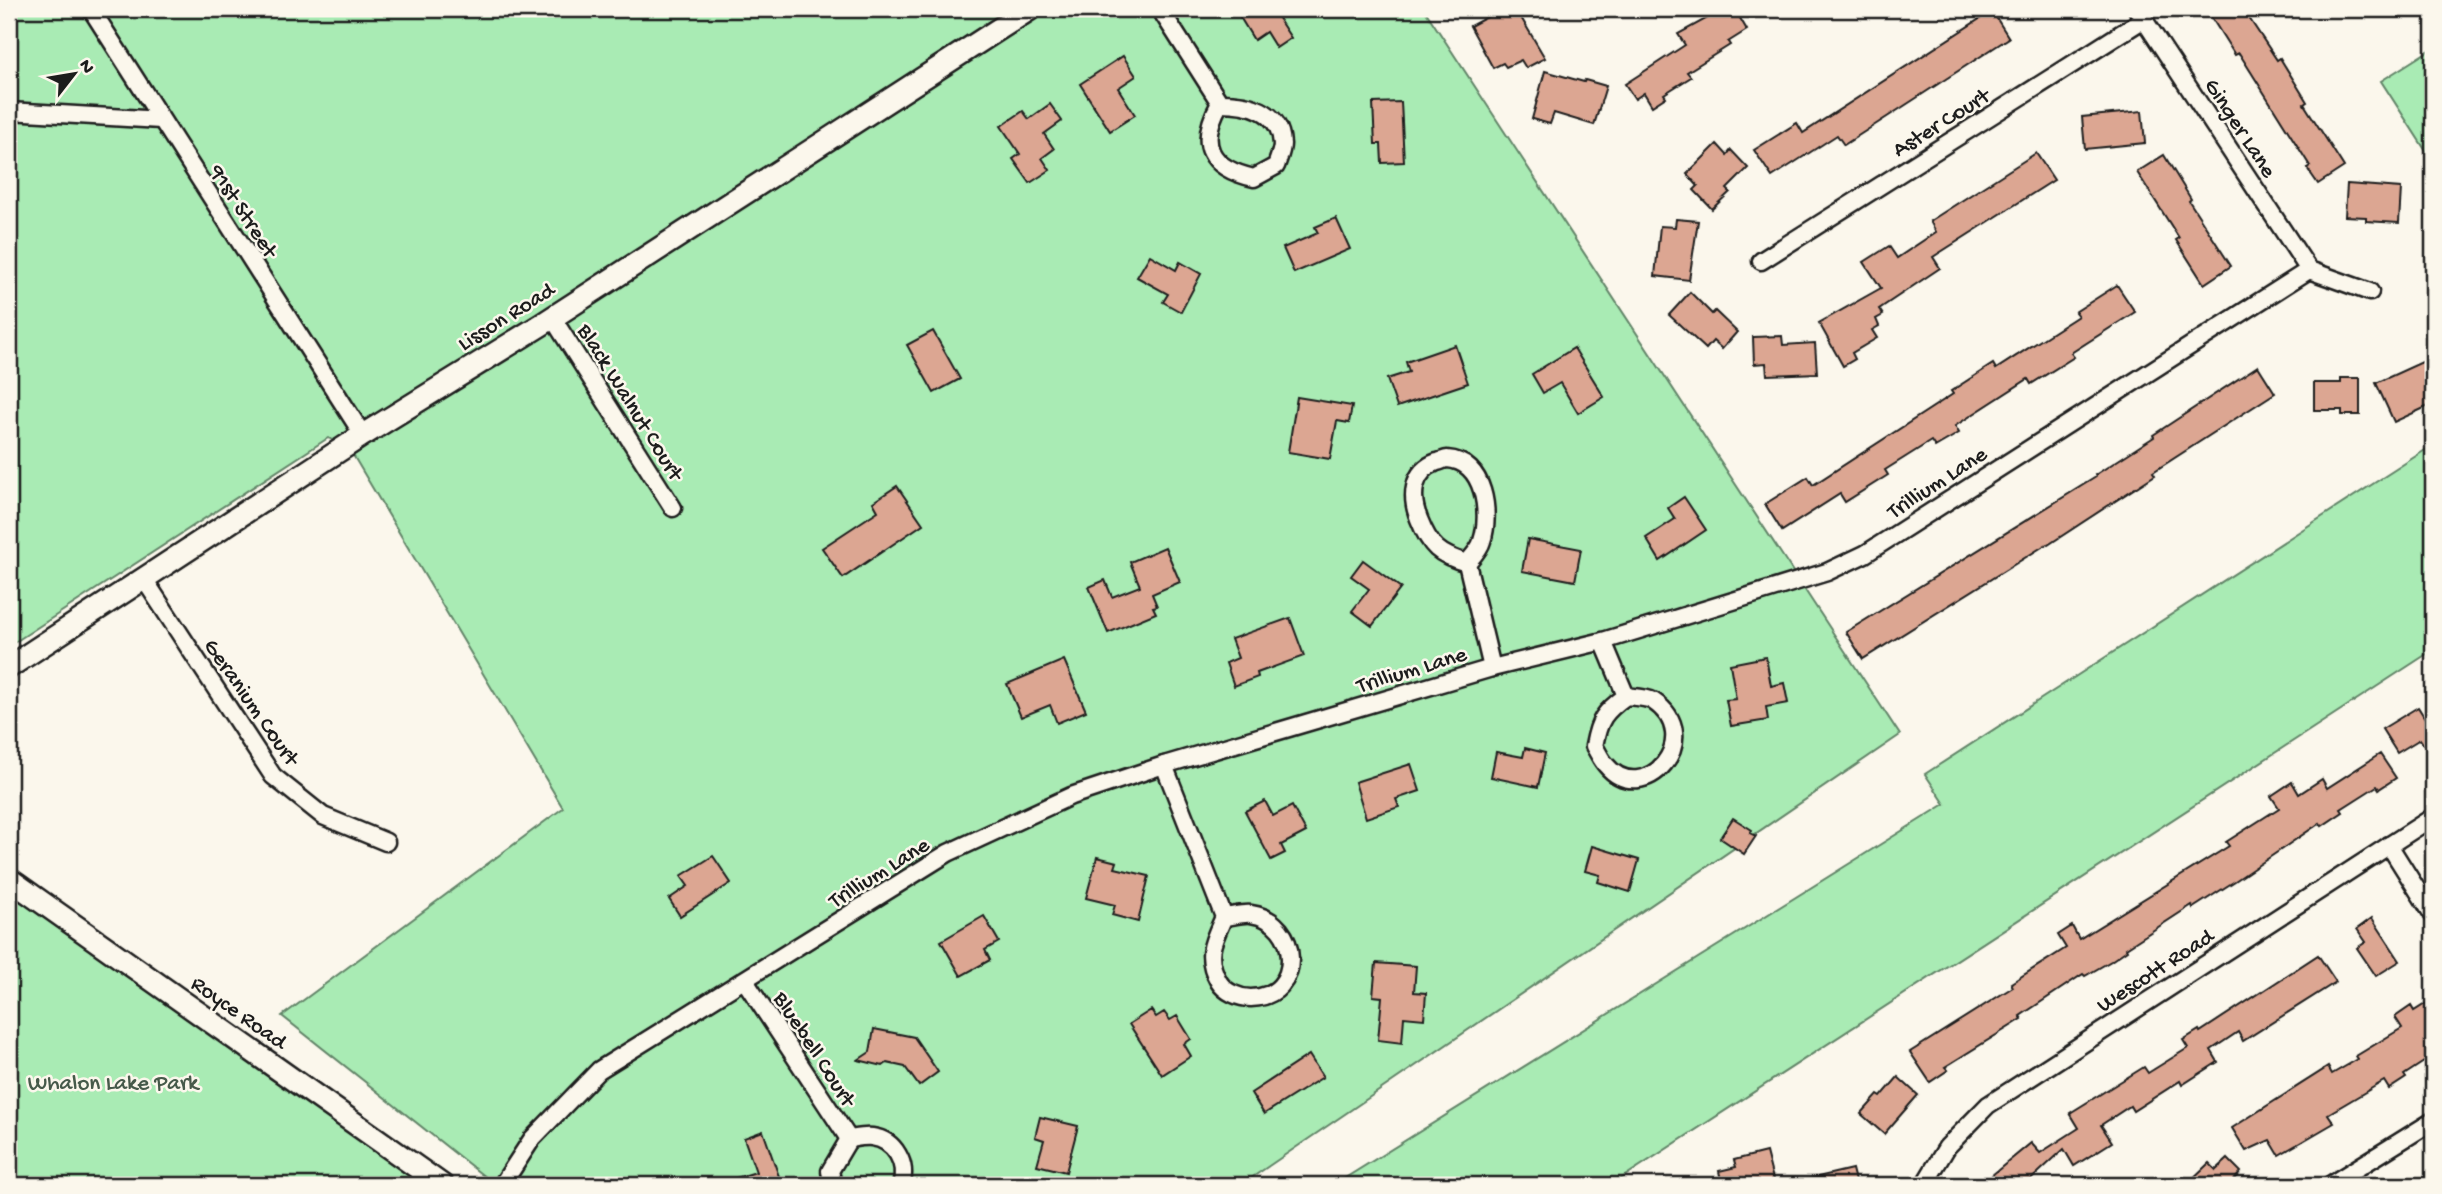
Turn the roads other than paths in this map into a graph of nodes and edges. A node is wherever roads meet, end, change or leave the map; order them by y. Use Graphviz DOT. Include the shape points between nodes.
graph roads {
  1 [pos="91,9"];
  2 [pos="1030,9"];
  3 [pos="1160,9"];
  4 [pos="2140,14"];
  5 [pos="1220,103"];
  6 [pos="9,111"];
  7 [pos="161,120"];
  8 [pos="1761,261"];
  9 [pos="2309,270"];
  10 [pos="2370,292"];
  11 [pos="552,317"];
  12 [pos="363,435"];
  13 [pos="673,508"];
  14 [pos="1467,563"];
  15 [pos="144,579"];
  16 [pos="1603,641"];
  17 [pos="9,667"];
  18 [pos="1492,668"];
  19 [pos="1626,696"];
  20 [pos="1164,765"];
  21 [pos="2433,817"];
  22 [pos="386,842"];
  23 [pos="2389,845"];
  24 [pos="9,879"];
  25 [pos="2433,915"];
  26 [pos="1224,917"];
  27 [pos="745,981"];
  28 [pos="2433,1121"];
  29 [pos="849,1139"];
  30 [pos="442,1185"];
  31 [pos="502,1185"];
  32 [pos="833,1185"];
  33 [pos="901,1185"];
  34 [pos="1924,1185"];
  35 [pos="2330,1185"];
  1 -- 7 [label="street, 91st Street"];
  2 -- 11 [label="street, Lisson Road"];
  3 -- 5 [label="street"];
  4 -- 8 [label="street, Aster Court"];
  4 -- 9 [label="street, Ginger Lane"];
  5 -- 5 [label="street" via="1245,103 1276,124 1282,145 1276,166 1254,178 1218,164 1210,145 1209,122"];
  6 -- 7 [label="street"];
  7 -- 12 [label="street, 91st Street"];
  9 -- 10 [label="street"];
  9 -- 16 [label="street, Trillium Lane" via="1865,554 1827,572"];
  11 -- 12 [label="street, Lisson Road"];
  11 -- 13 [label="street, Black Walnut Court"];
  12 -- 15 [label="street, Lisson Road"];
  14 -- 14 [label="street" via="1444,556 1426,537 1413,506 1415,482 1426,466 1446,459 1475,475 1487,508 1482,543"];
  14 -- 18 [label="street"];
  15 -- 17 [label="street, Lisson Road"];
  15 -- 22 [label="street, Geranium Court" via="273,776 323,816"];
  16 -- 18 [label="street, Trillium Lane"];
  16 -- 19 [label="street"];
  18 -- 20 [label="street, Trillium Lane"];
  19 -- 19 [label="street" via="1651,700 1668,716 1674,735 1673,752 1642,780 1624,777 1607,766 1594,746 1608,709"];
  20 -- 26 [label="street"];
  20 -- 27 [label="street, Trillium Lane" via="1071,796 948,853"];
  21 -- 23 [label="street, Wescott Road"];
  23 -- 25 [label="street"];
  23 -- 34 [label="street, Wescott Road" via="1988,1105 1947,1147"];
  24 -- 30 [label="street, Royce Road"];
  26 -- 26 [label="street" via="1250,914 1270,920 1286,936 1292,959 1285,980 1274,993 1243,998 1223,988 1213,971 1210,950"];
  27 -- 29 [label="street, Bluebell Court"];
  27 -- 31 [label="street, Trillium Lane" via="598,1070 533,1139"];
  28 -- 35 [label="street"];
  29 -- 32 [label="street, Bluebell Court" via="830,1171"];
  29 -- 33 [label="street, Bluebell Court" via="871,1137 890,1143 903,1163"];
}
